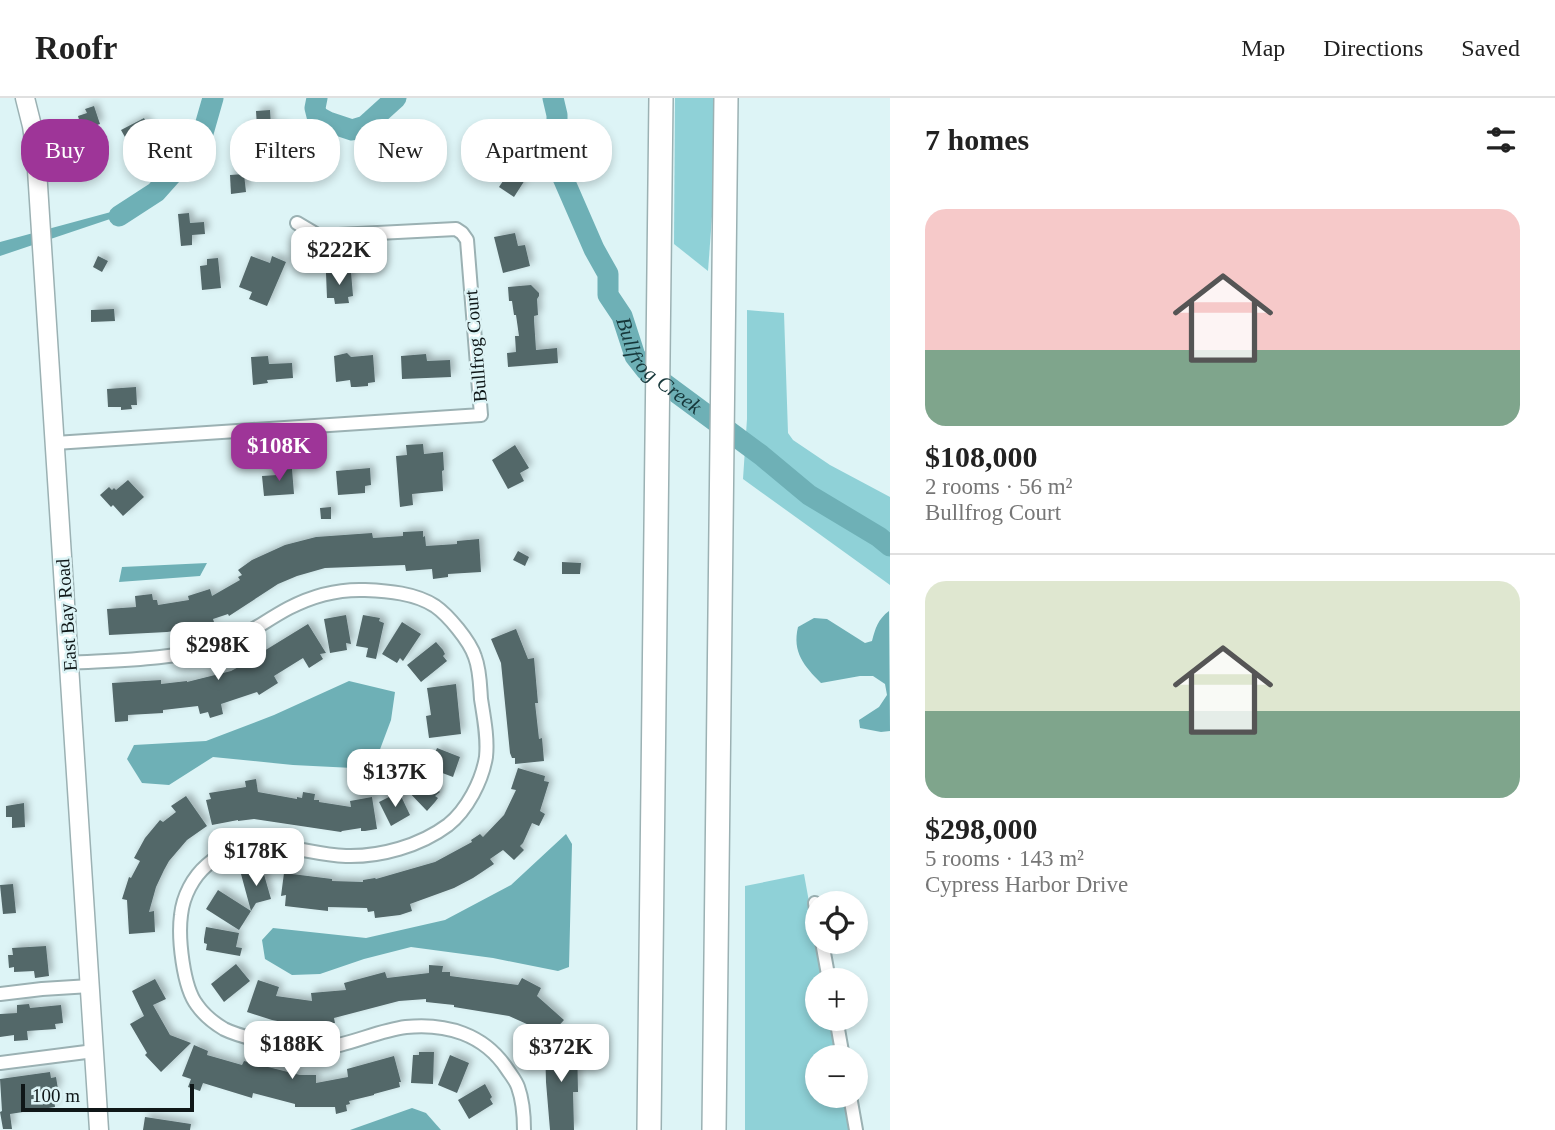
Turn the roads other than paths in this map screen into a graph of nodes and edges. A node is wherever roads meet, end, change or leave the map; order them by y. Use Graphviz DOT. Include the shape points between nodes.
graph roads {
  1 [pos="661,98"];
  2 [pos="726,98"];
  3 [pos="25,99"];
  4 [pos="297,223"];
  5 [pos="55,443"];
  6 [pos="69,663"];
  7 [pos="90,986"];
  8 [pos="0,994"];
  9 [pos="94,1051"];
  10 [pos="0,1063"];
  11 [pos="852,1108"];
  12 [pos="99,1130"];
  13 [pos="524,1130"];
  14 [pos="649,1130"];
  15 [pos="713,1130"];
  16 [pos="856,1130"];
  1 -- 14 [label="highway"];
  2 -- 15 [label="highway"];
  3 -- 5 [label="street, East Bay Road" via="35,145"];
  4 -- 5 [label="street, Bullfrog Court" via="319,236 456,229 462,233 467,240 481,415"];
  5 -- 6 [label="street, East Bay Road"];
  6 -- 7 [label="street, East Bay Road"];
  6 -- 13 [label="street" via="175,656 222,645 290,607 338,591 362,589 416,597 449,620 474,654 479,676 485,758 468,802 446,826 387,852 346,856 254,845 218,856 194,879 186,896 181,914 184,977 195,1003 212,1021 228,1031 285,1046 312,1050 345,1045 407,1027 468,1034 498,1056 517,1085"];
  7 -- 8 [label="street"];
  7 -- 9 [label="street, East Bay Road"];
  9 -- 10 [label="street"];
  9 -- 12 [label="street, East Bay Road"];
  11 -- 16 [label="street"];
}
